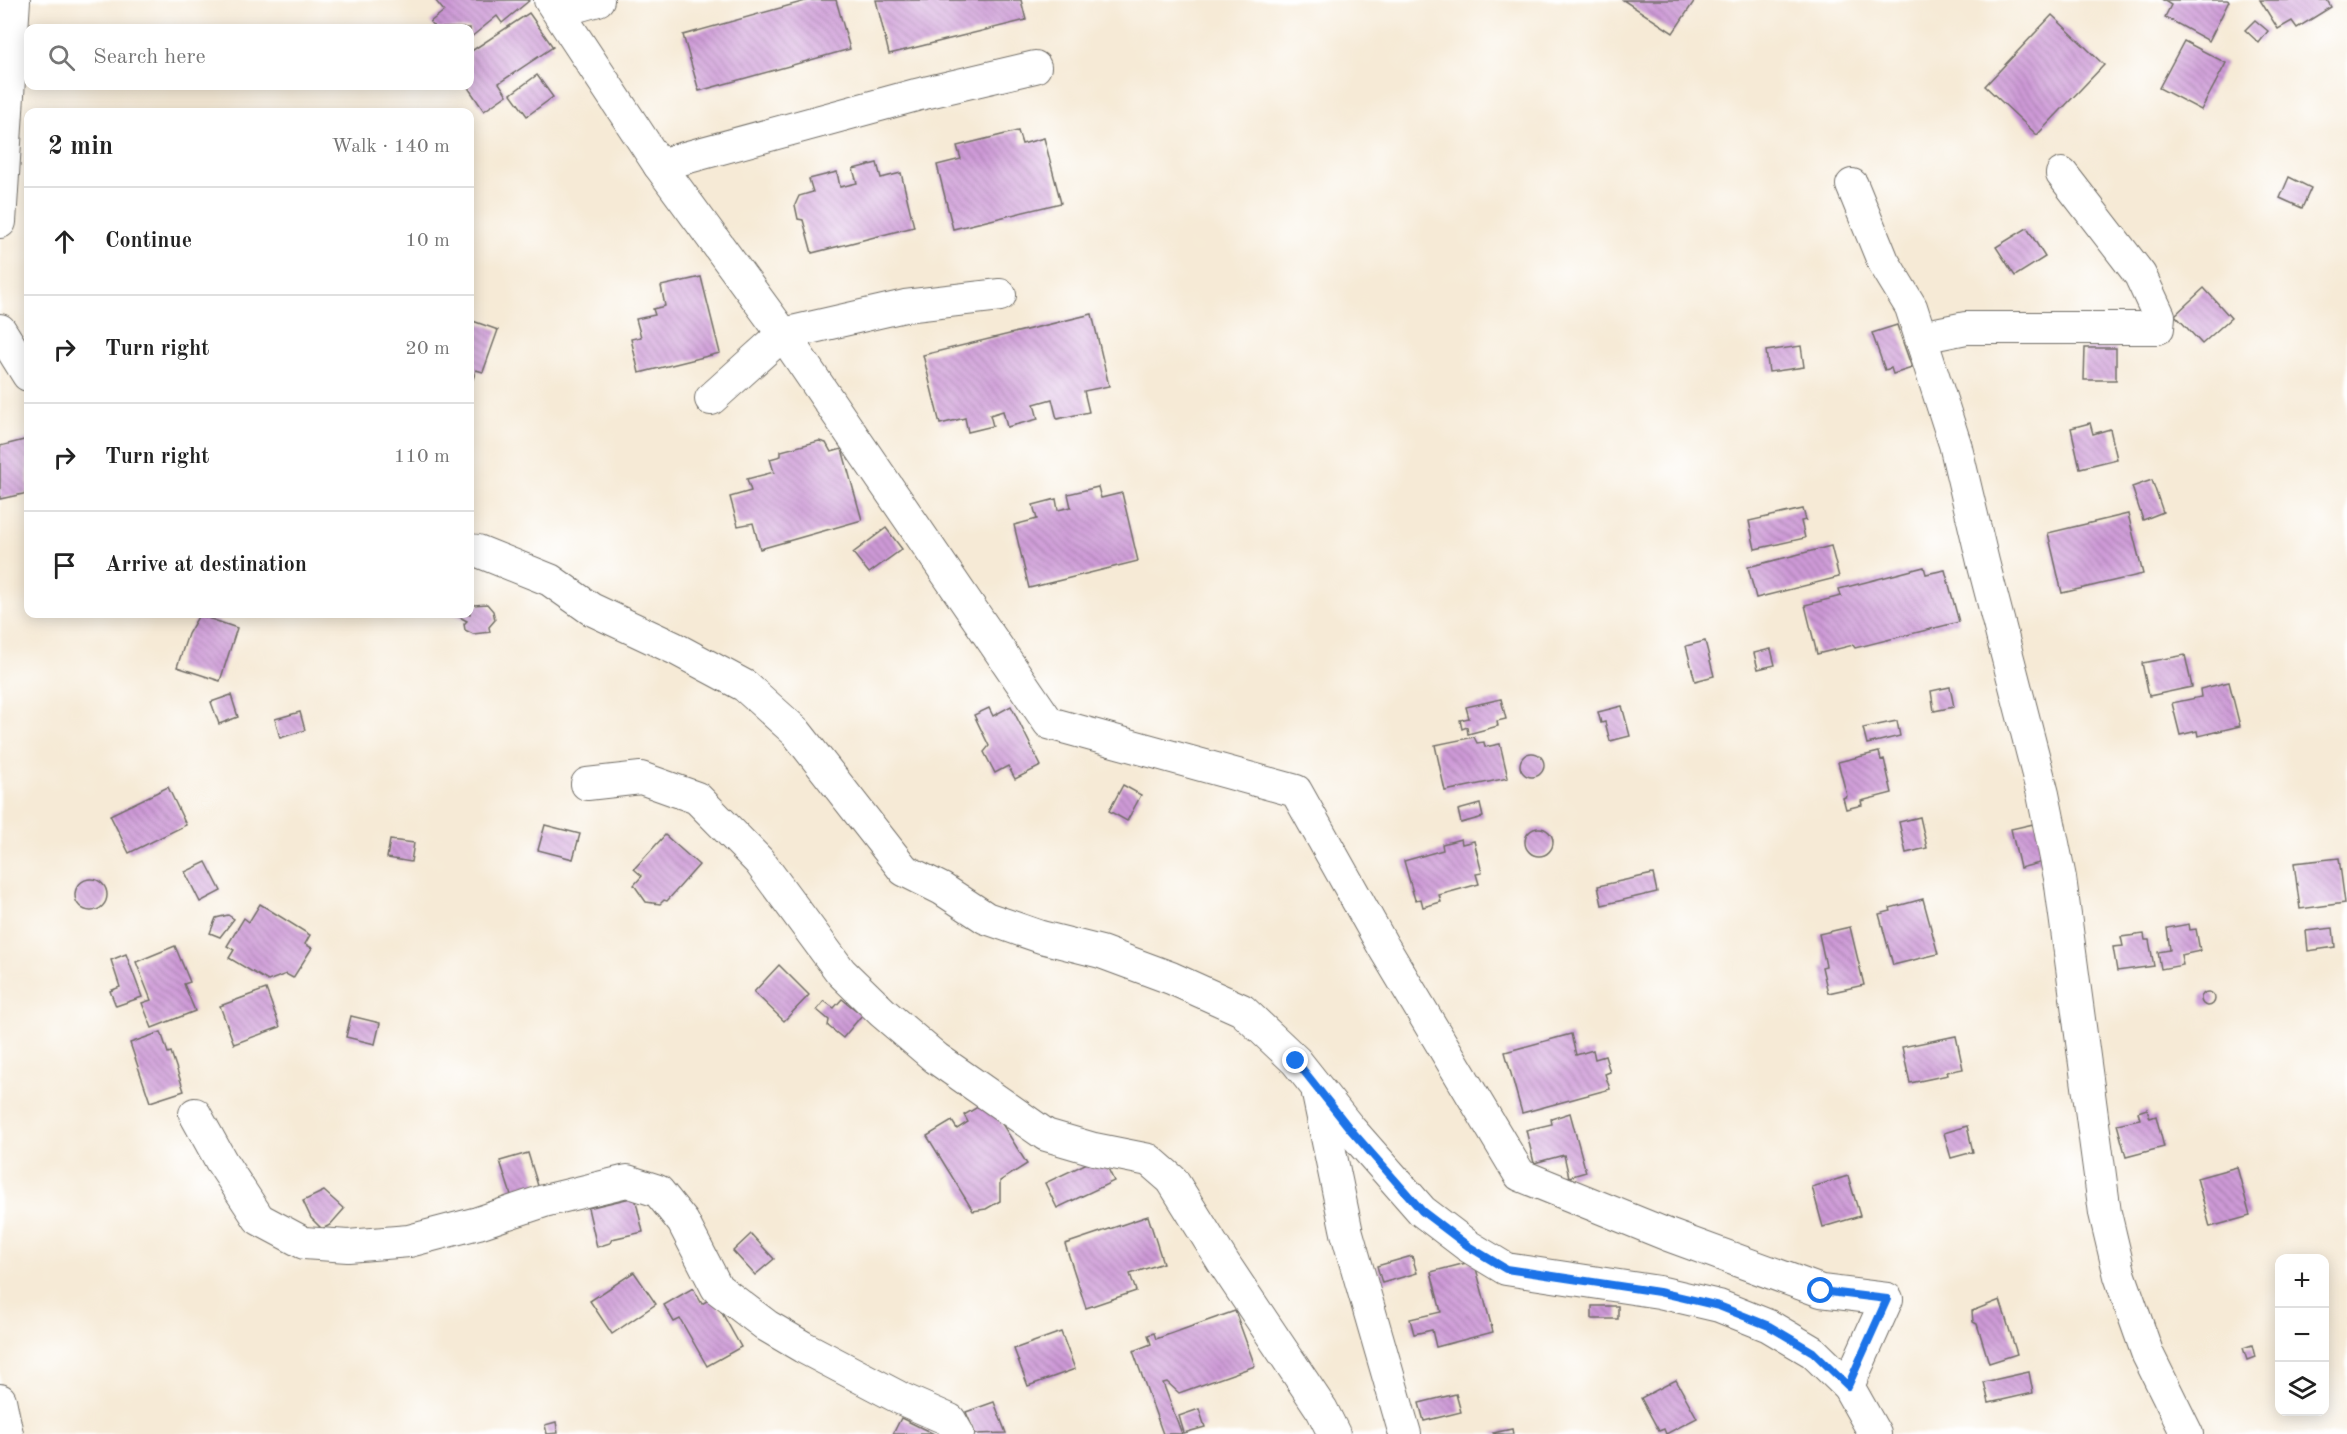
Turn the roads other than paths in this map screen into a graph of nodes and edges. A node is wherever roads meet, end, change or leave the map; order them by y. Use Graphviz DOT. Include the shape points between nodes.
graph roads {
  1 [pos="14,0"];
  2 [pos="598,0"];
  3 [pos="555,6"];
  4 [pos="1035,67"];
  5 [pos="659,165"];
  6 [pos="2062,174"];
  7 [pos="1852,185"];
  8 [pos="0,222"];
  9 [pos="1000,295"];
  10 [pos="0,330"];
  11 [pos="783,334"];
  12 [pos="1921,337"];
  13 [pos="24,369"];
  14 [pos="711,399"];
  15 [pos="474,550"];
  16 [pos="587,784"];
  17 [pos="1316,1087"];
  18 [pos="195,1114"];
  19 [pos="1848,1386"];
  20 [pos="0,1400"];
  21 [pos="8,1434"];
  22 [pos="958,1434"];
  23 [pos="1334,1434"];
  24 [pos="1405,1434"];
  25 [pos="1875,1434"];
  26 [pos="2187,1434"];
  1 -- 8 [label="street"];
  2 -- 3 [label="street"];
  3 -- 5 [label="street"];
  4 -- 5 [label="street"];
  5 -- 11 [label="street"];
  6 -- 12 [label="street" via="2140,275 2159,316 2158,328 1966,328"];
  7 -- 12 [label="street" via="1883,261 1911,307"];
  9 -- 11 [label="street" via="905,306"];
  10 -- 13 [label="street"];
  11 -- 14 [label="street"];
  11 -- 19 [label="street" via="1049,723 1296,791 1520,1175 1821,1291 1887,1299"];
  12 -- 26 [label="street" via="1955,444 2043,794 2060,878 2105,1213 2120,1276 2148,1355"];
  15 -- 17 [label="street" via="550,580 591,609 745,686 796,732 904,870 986,918 1101,952 1242,1010 1296,1061"];
  16 -- 23 [label="street" via="641,778 696,798 759,861 841,972 936,1058 1046,1134 1149,1160 1172,1179"];
  17 -- 19 [label="street" via="1422,1211 1506,1269 1659,1292 1719,1306 1769,1326 1813,1352"];
  17 -- 24 [label="street" via="1347,1233"];
  18 -- 22 [label="street" via="260,1219 304,1243 348,1246 408,1241 627,1181 658,1191 683,1222 717,1288 767,1326 803,1347 950,1420"];
  19 -- 25 [label="street"];
  20 -- 21 [label="street"];
}
